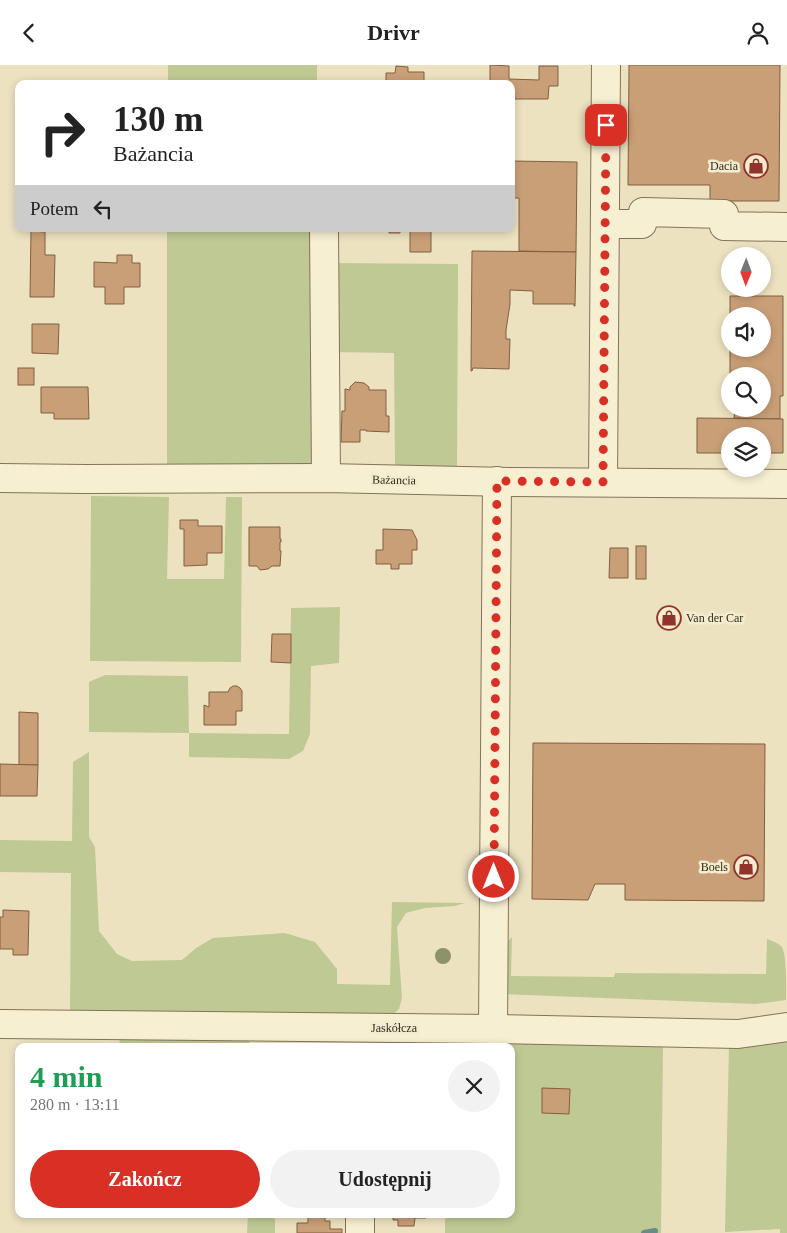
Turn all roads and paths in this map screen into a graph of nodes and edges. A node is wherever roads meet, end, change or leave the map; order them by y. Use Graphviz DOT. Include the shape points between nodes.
graph roads {
  1 [pos="606,65"];
  2 [pos="606,224"];
  3 [pos="787,227"];
  4 [pos="324,232"];
  5 [pos="0,478"];
  6 [pos="326,478"];
  7 [pos="497,481"];
  8 [pos="603,482"];
  9 [pos="787,484"];
  10 [pos="0,1024"];
  11 [pos="787,1027"];
  12 [pos="493,1029"];
  13 [pos="361,1037"];
  14 [pos="360,1218"];
  15 [pos="360,1233"];
  1 -- 2 [label="street"];
  2 -- 3 [label="street" via="642,224 643,212 724,214 724,226"];
  2 -- 8 [label="street"];
  4 -- 6 [label="street"];
  5 -- 6 [label="street, Bażancia"];
  6 -- 7 [label="street, Bażancia"];
  7 -- 8 [label="street, Bażancia"];
  7 -- 12 [label="street"];
  8 -- 9 [label="street, Bażancia"];
  10 -- 13 [label="street, Jaskółcza"];
  11 -- 12 [label="street, Jaskółcza" via="738,1034"];
  12 -- 13 [label="street, Jaskółcza"];
  14 -- 15 [label="street"];
}
